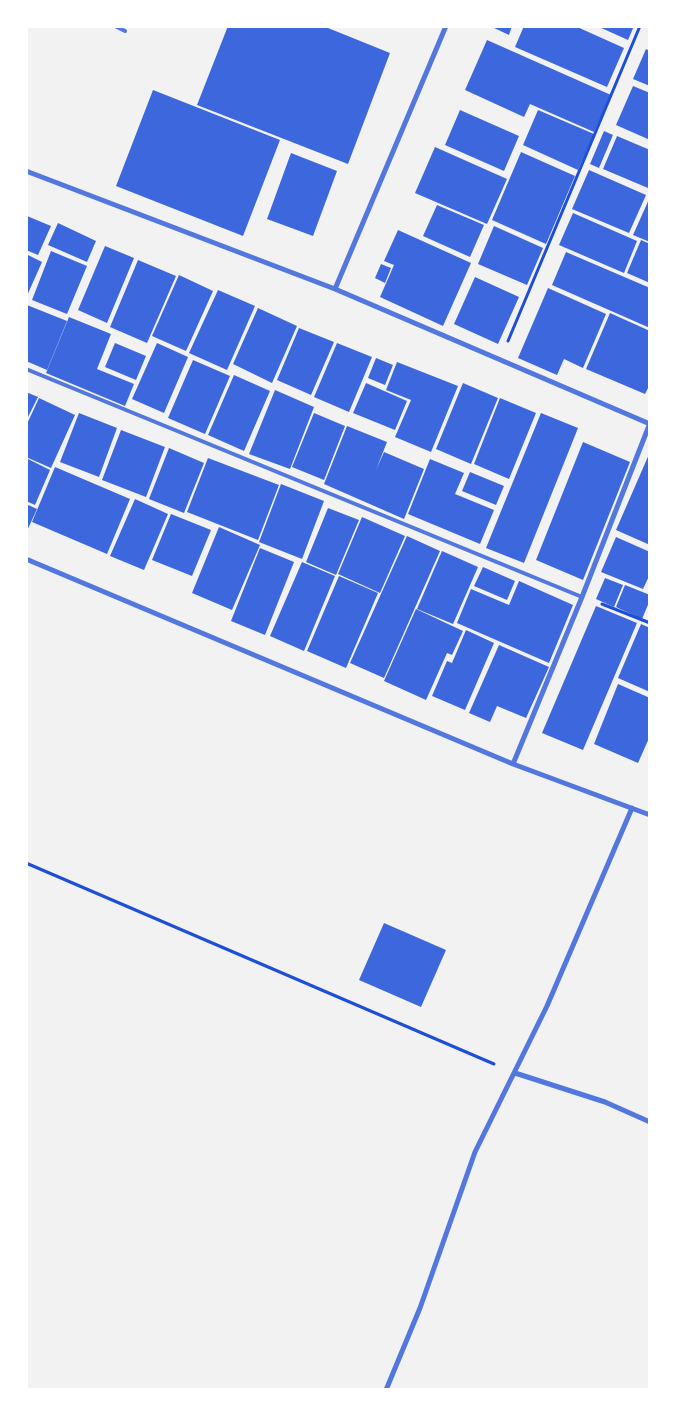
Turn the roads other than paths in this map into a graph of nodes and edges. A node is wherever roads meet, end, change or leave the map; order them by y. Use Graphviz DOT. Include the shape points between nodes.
graph roads {
  1 [pos="115,26"];
  2 [pos="446,26"];
  3 [pos="125,31"];
  4 [pos="26,171"];
  5 [pos="335,289"];
  6 [pos="26,369"];
  7 [pos="650,423"];
  8 [pos="26,559"];
  9 [pos="582,597"];
  10 [pos="513,764"];
  11 [pos="632,808"];
  12 [pos="650,815"];
  13 [pos="515,1073"];
  14 [pos="650,1122"];
  15 [pos="386,1390"];
  1 -- 3 [label="lane"];
  2 -- 5 [label="street"];
  4 -- 5 [label="street"];
  5 -- 7 [label="street"];
  6 -- 9 [label="lane"];
  7 -- 9 [label="street"];
  8 -- 10 [label="street"];
  9 -- 10 [label="street"];
  10 -- 11 [label="street"];
  11 -- 12 [label="street"];
  11 -- 13 [label="street"];
  13 -- 14 [label="street" via="605,1102"];
  13 -- 15 [label="street" via="475,1152 420,1308"];
}
